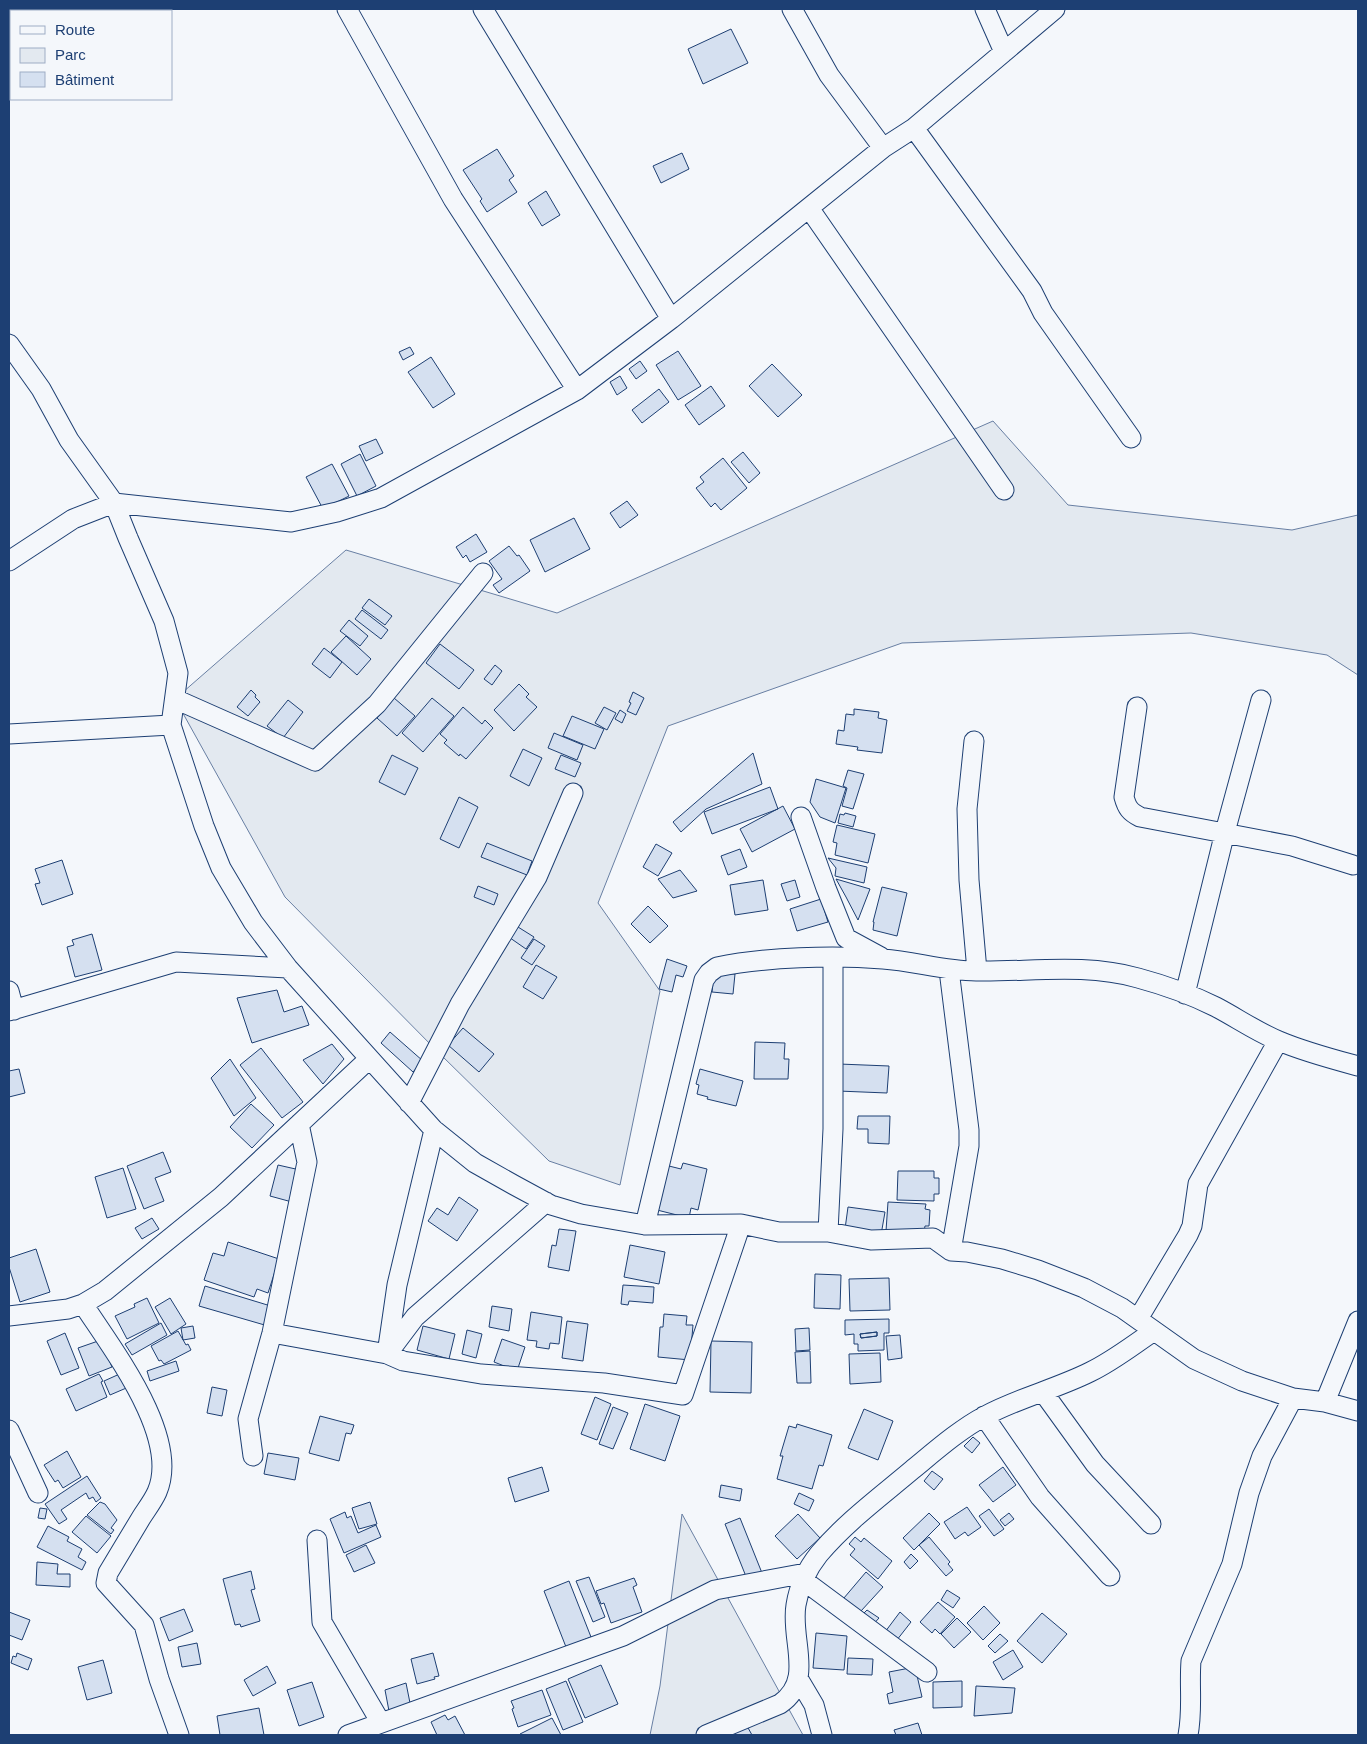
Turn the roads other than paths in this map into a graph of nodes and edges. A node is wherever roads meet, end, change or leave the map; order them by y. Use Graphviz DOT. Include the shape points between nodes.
graph roads {
  1 [pos="347,9"];
  2 [pos="483,9"];
  3 [pos="792,9"];
  4 [pos="984,9"];
  5 [pos="1054,9"];
  6 [pos="1004,52"];
  7 [pos="914,128"];
  8 [pos="883,148"];
  9 [pos="809,208"];
  10 [pos="671,319"];
  11 [pos="9,344"];
  12 [pos="577,390"];
  13 [pos="1132,438"];
  14 [pos="1004,490"];
  15 [pos="114,503"];
  16 [pos="9,561"];
  17 [pos="483,573"];
  18 [pos="175,699"];
  19 [pos="1261,700"];
  20 [pos="1137,708"];
  21 [pos="171,725"];
  22 [pos="9,734"];
  23 [pos="974,741"];
  24 [pos="574,793"];
  25 [pos="801,817"];
  26 [pos="1225,832"];
  27 [pos="1353,864"];
  28 [pos="833,958"];
  29 [pos="884,959"];
  30 [pos="288,968"];
  31 [pos="949,970"];
  32 [pos="977,971"];
  33 [pos="9,991"];
  34 [pos="1185,994"];
  35 [pos="11,1011"];
  36 [pos="1278,1041"];
  37 [pos="369,1058"];
  38 [pos="1358,1066"];
  39 [pos="410,1103"];
  40 [pos="299,1124"];
  41 [pos="434,1130"];
  42 [pos="546,1202"];
  43 [pos="741,1224"];
  44 [pos="645,1225"];
  45 [pos="828,1232"];
  46 [pos="951,1251"];
  47 [pos="83,1304"];
  48 [pos="9,1316"];
  49 [pos="1138,1320"];
  50 [pos="1358,1321"];
  51 [pos="1154,1331"];
  52 [pos="272,1333"];
  53 [pos="387,1354"];
  54 [pos="1043,1392"];
  55 [pos="1293,1398"];
  56 [pos="1325,1402"];
  57 [pos="1358,1411"];
  58 [pos="984,1416"];
  59 [pos="9,1430"];
  60 [pos="253,1456"];
  61 [pos="38,1493"];
  62 [pos="1151,1524"];
  63 [pos="317,1540"];
  64 [pos="1110,1576"];
  65 [pos="804,1577"];
  66 [pos="927,1672"];
  67 [pos="798,1678"];
  68 [pos="381,1723"];
  69 [pos="179,1735"];
  70 [pos="348,1735"];
  71 [pos="706,1735"];
  72 [pos="822,1735"];
  73 [pos="1188,1735"];
  1 -- 12 [label="street" via="453,200"];
  2 -- 10 [label="street"];
  3 -- 8 [label="street" via="829,75"];
  4 -- 6 [label="street"];
  5 -- 6 [label="street"];
  6 -- 7 [label="street"];
  7 -- 8 [label="street"];
  7 -- 13 [label="street"];
  8 -- 9 [label="street"];
  9 -- 10 [label="street"];
  9 -- 14 [label="street"];
  10 -- 12 [label="street"];
  11 -- 15 [label="street" via="41,389 69,440"];
  12 -- 15 [label="street" via="381,498 337,512 291,522"];
  15 -- 16 [label="street" via="73,519"];
  15 -- 18 [label="street" via="164,621 178,673"];
  17 -- 18 [label="street" via="377,704 315,760"];
  18 -- 21 [label="street"];
  19 -- 26 [label="street"];
  20 -- 26 [label="street" via="1124,797 1130,812 1140,817"];
  21 -- 22 [label="street"];
  21 -- 30 [label="street" via="221,868 253,922"];
  23 -- 32 [label="street" via="967,809"];
  24 -- 39 [label="street" via="537,877 460,1004"];
  25 -- 29 [label="street" via="846,938"];
  26 -- 27 [label="street" via="1292,846"];
  26 -- 34 [label="street"];
  28 -- 29 [label="street"];
  28 -- 44 [label="street" via="727,965 717,967 704,980"];
  28 -- 45 [label="street" via="833,1129"];
  29 -- 31 [label="street"];
  30 -- 35 [label="street" via="176,962"];
  30 -- 37 [label="street"];
  31 -- 32 [label="street"];
  31 -- 46 [label="street" via="969,1138"];
  32 -- 34 [label="street" via="1081,968 1137,978"];
  33 -- 35 [label="street"];
  34 -- 36 [label="street"];
  36 -- 38 [label="street"];
  36 -- 49 [label="street" via="1198,1184 1192,1226"];
  37 -- 39 [label="street"];
  37 -- 40 [label="street"];
  39 -- 41 [label="street"];
  40 -- 47 [label="street" via="221,1198 105,1291"];
  40 -- 52 [label="street" via="308,1162"];
  41 -- 42 [label="street" via="475,1163"];
  41 -- 53 [label="street" via="397,1285"];
  42 -- 44 [label="street" via="581,1214"];
  42 -- 53 [label="street" via="415,1317"];
  43 -- 44 [label="street"];
  43 -- 45 [label="street" via="779,1232"];
  43 -- 53 [label="street" via="682,1395 604,1383 481,1374 403,1361"];
  45 -- 46 [label="street" via="871,1240 933,1238"];
  46 -- 49 [label="street" via="1002,1259 1038,1270 1084,1288"];
  47 -- 48 [label="street" via="52,1312"];
  47 -- 69 [label="street" via="136,1387 158,1435 163,1461 157,1492 108,1573 106,1583 144,1625"];
  49 -- 51 [label="street"];
  50 -- 56 [label="street"];
  51 -- 54 [label="street" via="1113,1360"];
  51 -- 55 [label="street" via="1194,1359 1242,1381"];
  52 -- 53 [label="street"];
  52 -- 60 [label="street" via="248,1419"];
  54 -- 58 [label="street"];
  54 -- 62 [label="street" via="1095,1464"];
  55 -- 56 [label="street"];
  55 -- 73 [label="street" via="1262,1456 1249,1493 1232,1564 1192,1661"];
  56 -- 57 [label="street"];
  58 -- 64 [label="street" via="1040,1497"];
  58 -- 65 [label="street" via="842,1528"];
  59 -- 61 [label="street"];
  63 -- 68 [label="street" via="322,1622"];
  65 -- 66 [label="street"];
  65 -- 67 [label="street" via="795,1616"];
  65 -- 68 [label="street" via="716,1590 623,1636"];
  67 -- 71 [label="street" via="795,1689 780,1704"];
  67 -- 72 [label="street" via="814,1705"];
  68 -- 70 [label="street"];
}
